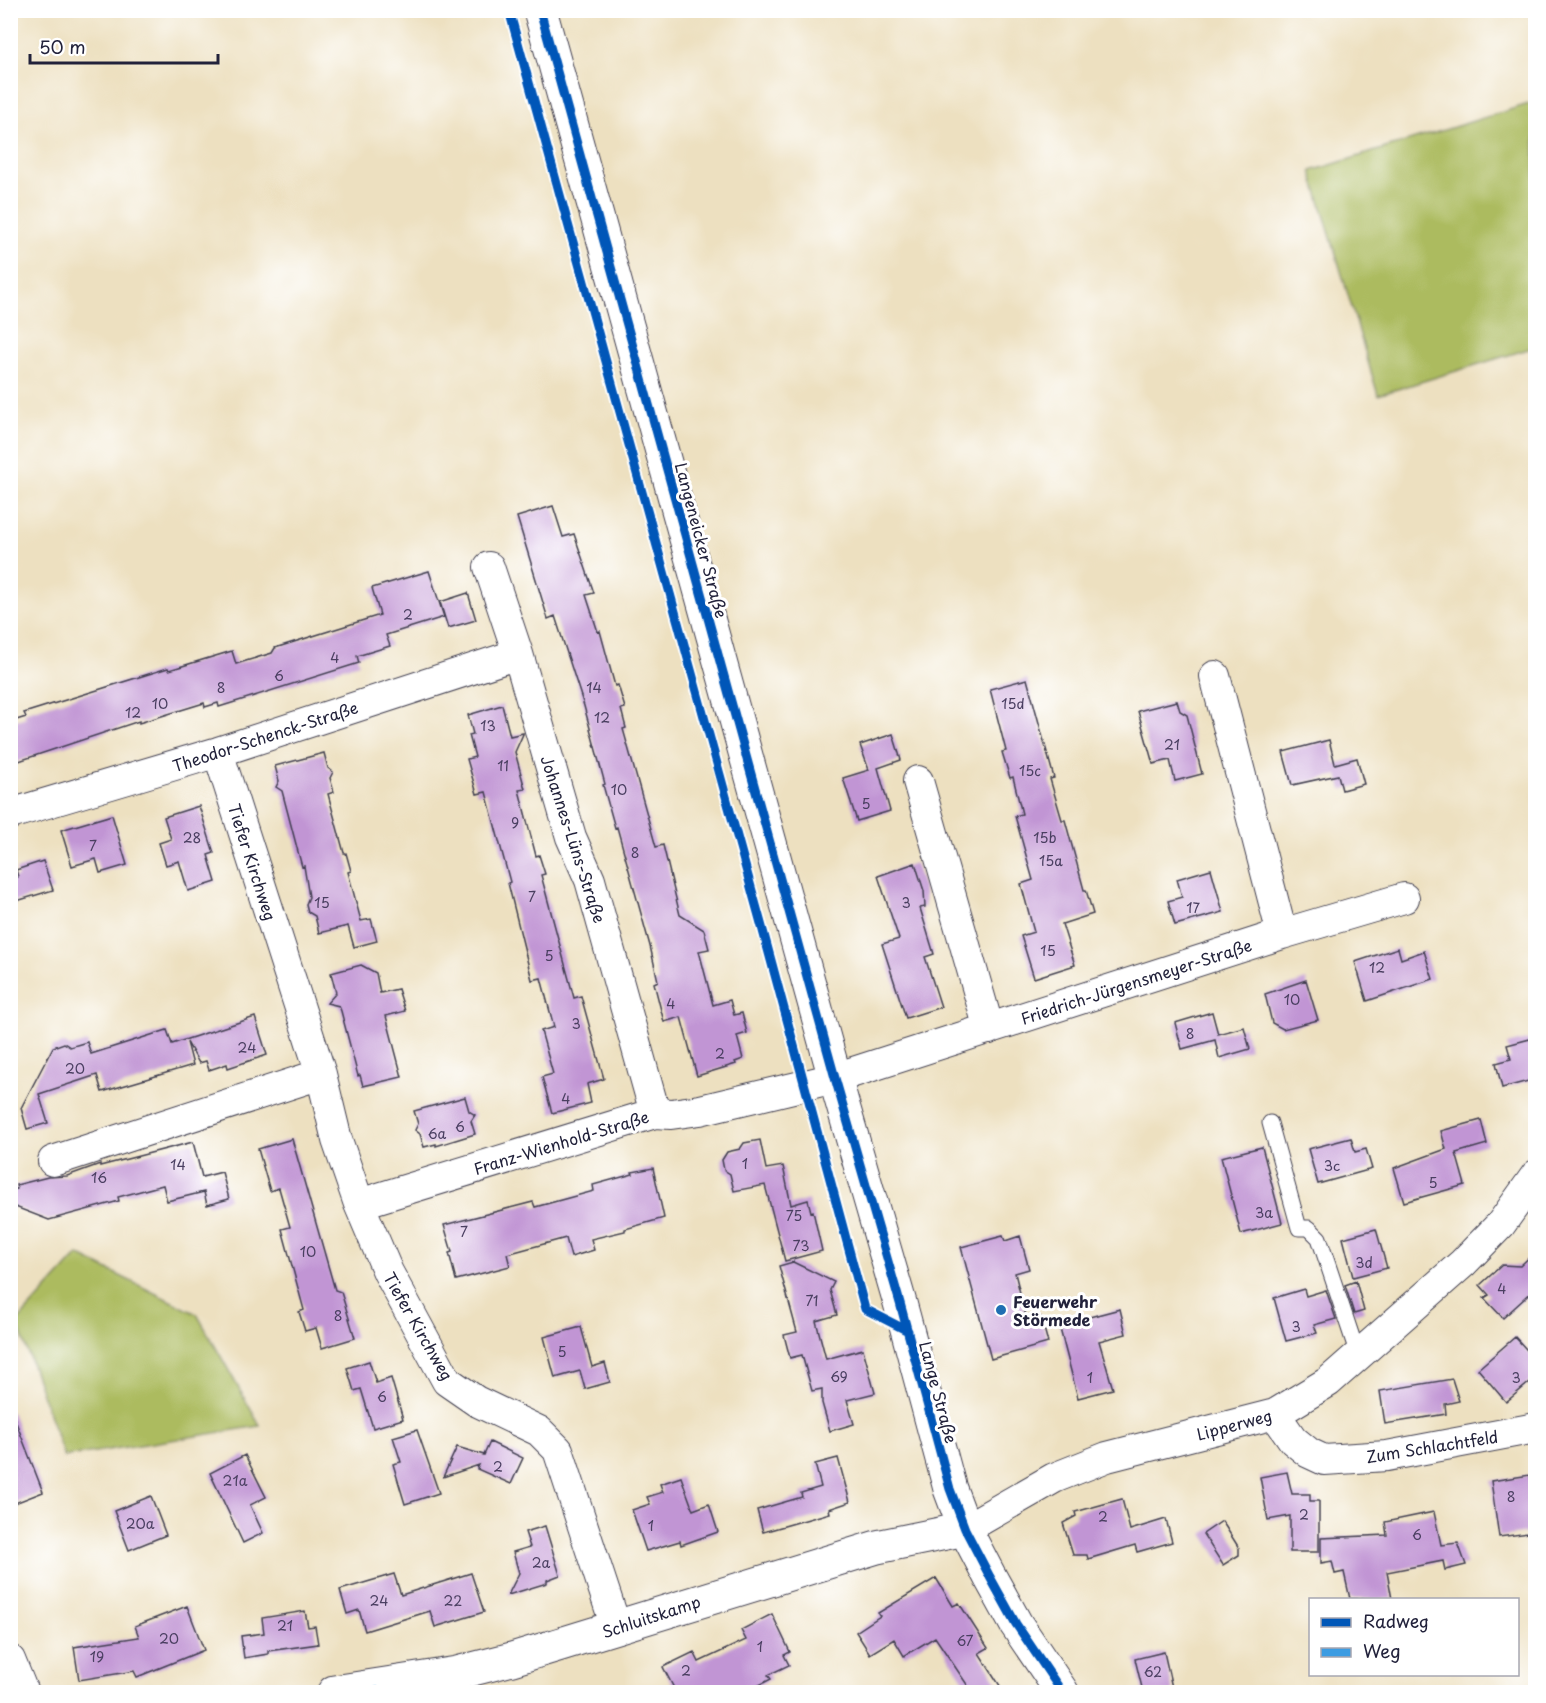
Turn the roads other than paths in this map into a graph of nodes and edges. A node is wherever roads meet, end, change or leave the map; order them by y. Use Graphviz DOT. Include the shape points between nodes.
graph roads {
  1 [pos="540,10"];
  2 [pos="489,567"];
  3 [pos="518,654"];
  4 [pos="1215,676"];
  5 [pos="219,752"];
  6 [pos="918,782"];
  7 [pos="10,814"];
  8 [pos="1404,898"];
  9 [pos="1282,934"];
  10 [pos="989,1029"];
  11 [pos="321,1074"];
  12 [pos="835,1078"];
  13 [pos="655,1113"];
  14 [pos="1270,1123"];
  15 [pos="53,1161"];
  16 [pos="1536,1175"];
  17 [pos="360,1204"];
  18 [pos="1358,1355"];
  19 [pos="1275,1414"];
  20 [pos="1536,1428"];
  21 [pos="965,1529"];
  22 [pos="616,1627"];
  23 [pos="10,1660"];
  24 [pos="23,1692"];
  25 [pos="334,1692"];
  26 [pos="1062,1692"];
  1 -- 12 [label="main road, Langeneicker Straße"];
  2 -- 3 [label="street, Johannes-Lüns-Straße"];
  3 -- 5 [label="street, Theodor-Schenck-Straße"];
  3 -- 13 [label="street, Johannes-Lüns-Straße" via="571,837 590,880"];
  4 -- 9 [label="street"];
  5 -- 7 [label="street, Theodor-Schenck-Straße"];
  5 -- 11 [label="street, Tiefer Kirchweg"];
  6 -- 10 [label="street"];
  8 -- 9 [label="street, Friedrich-Jürgensmeyer-Straße"];
  9 -- 10 [label="street, Friedrich-Jürgensmeyer-Straße"];
  10 -- 12 [label="street, Friedrich-Jürgensmeyer-Straße"];
  11 -- 15 [label="street"];
  11 -- 17 [label="street, Tiefer Kirchweg" via="337,1140"];
  12 -- 13 [label="street, Franz-Wienhold-Straße" via="700,1110"];
  12 -- 21 [label="main road, Lange Straße" via="941,1460"];
  13 -- 17 [label="street, Franz-Wienhold-Straße"];
  14 -- 18 [label="lane" via="1299,1228 1309,1228 1319,1238"];
  16 -- 18 [label="street, Lipperweg" via="1501,1224"];
  17 -- 22 [label="street, Tiefer Kirchweg" via="388,1272 447,1381 476,1401 538,1431 558,1450"];
  18 -- 19 [label="street, Lipperweg" via="1328,1382"];
  19 -- 20 [label="street, Zum Schlachtfeld" via="1293,1440 1324,1460 1387,1456"];
  19 -- 21 [label="street, Lipperweg" via="1107,1458 1054,1478"];
  21 -- 22 [label="main road, Schluitskamp" via="876,1547"];
  21 -- 26 [label="main road, Lange Straße" via="1016,1624"];
  22 -- 25 [label="main road, Schluitskamp" via="457,1673"];
  23 -- 24 [label="street"];
}
